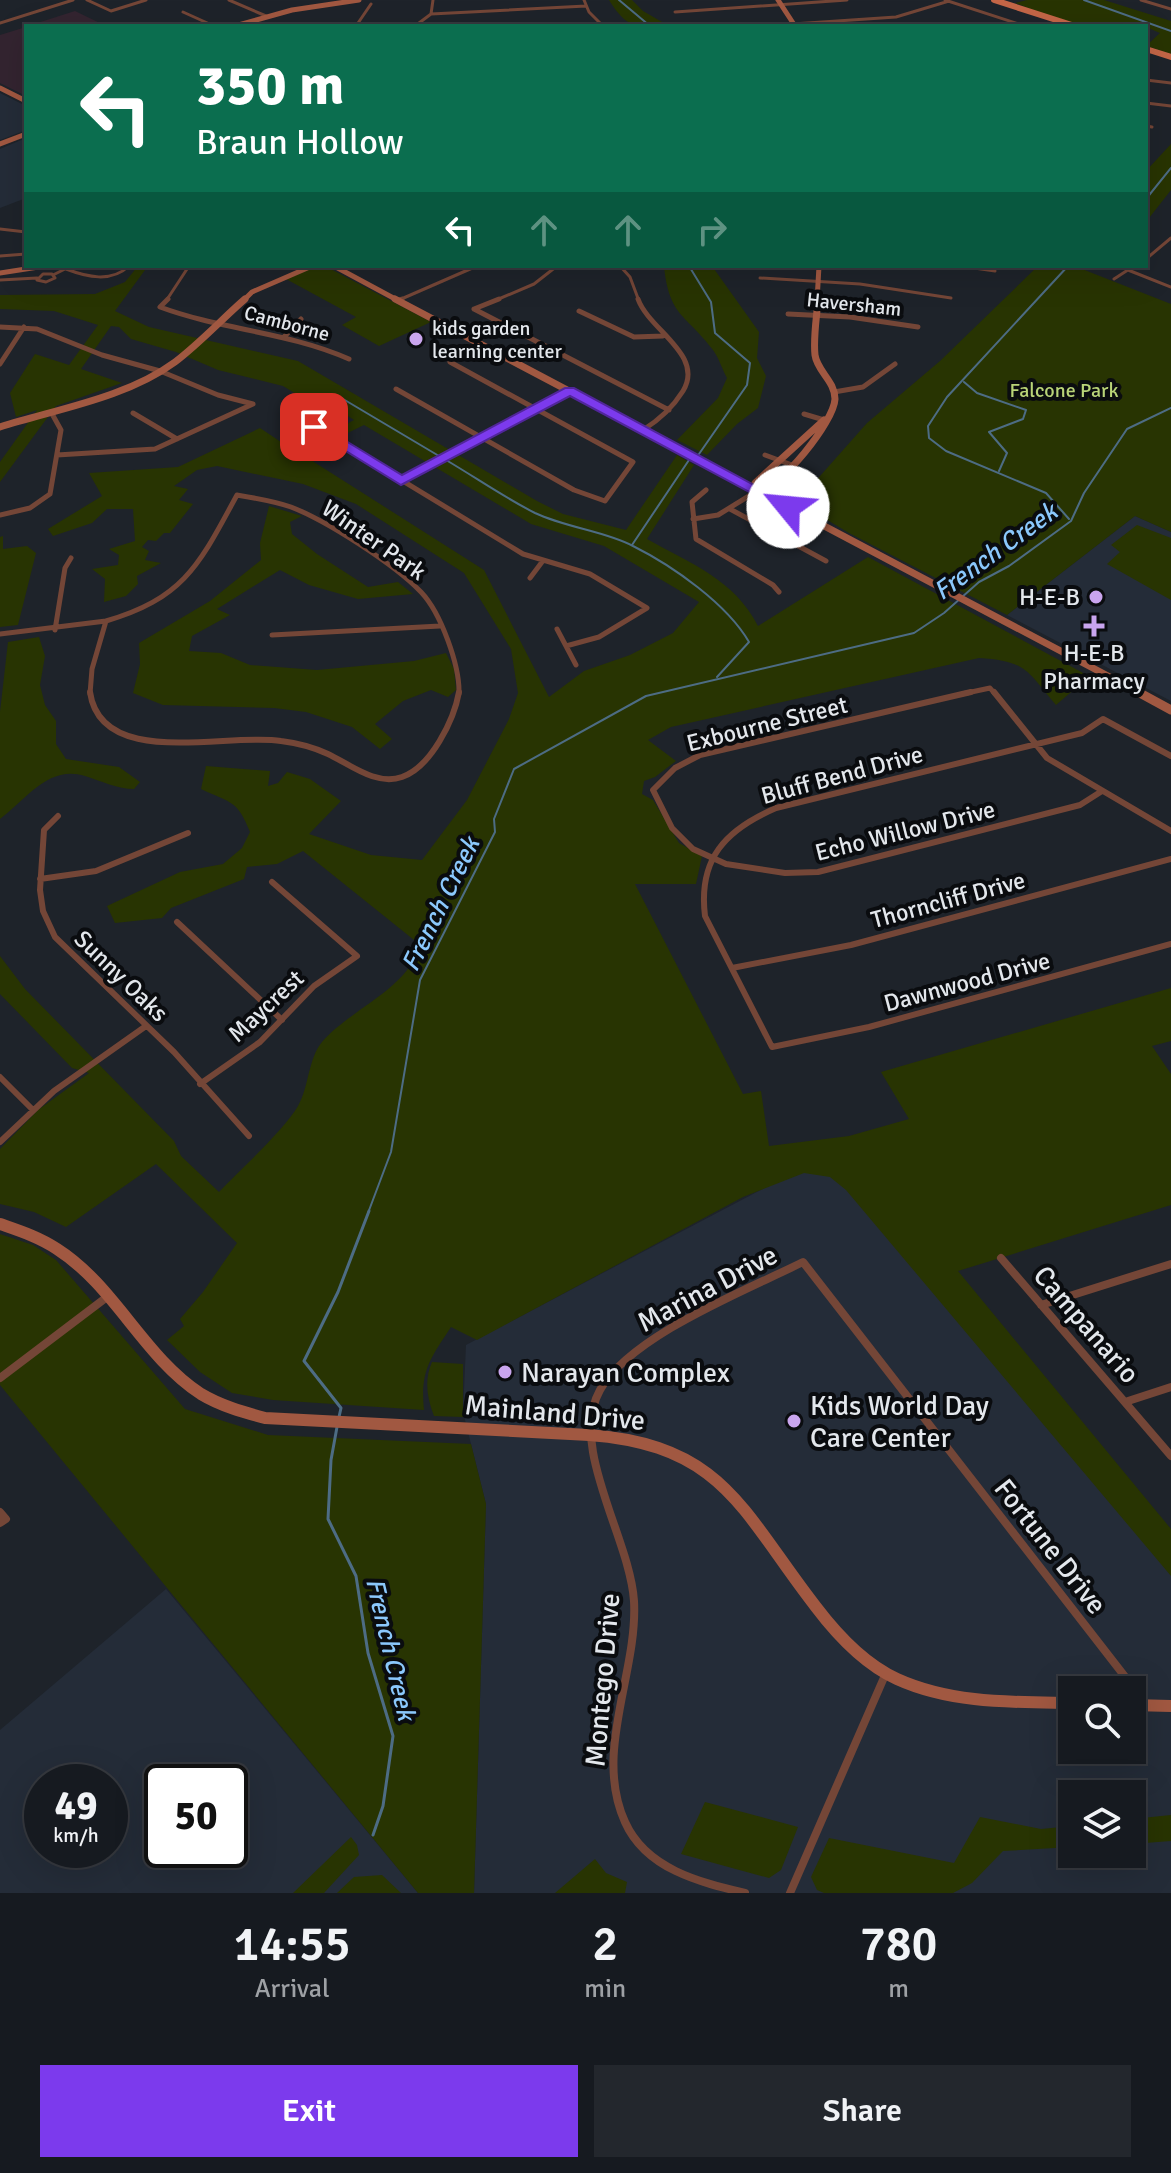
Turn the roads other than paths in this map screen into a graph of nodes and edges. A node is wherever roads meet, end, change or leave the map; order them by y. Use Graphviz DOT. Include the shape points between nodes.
graph roads {
  1 [pos="73,0"];
  2 [pos="87,0"];
  3 [pos="146,0"];
  4 [pos="229,0"];
  5 [pos="332,0"];
  6 [pos="359,0"];
  7 [pos="433,0"];
  8 [pos="532,0"];
  9 [pos="584,0"];
  10 [pos="847,0"];
  11 [pos="994,0"];
  12 [pos="1143,0"];
  13 [pos="947,1"];
  14 [pos="484,2"];
  15 [pos="779,2"];
  16 [pos="371,4"];
  17 [pos="586,6"];
  18 [pos="1171,9"];
  19 [pos="537,10"];
  20 [pos="183,12"];
  21 [pos="485,12"];
  22 [pos="675,12"];
  23 [pos="431,14"];
  24 [pos="264,15"];
  25 [pos="0,23"];
  26 [pos="210,24"];
  27 [pos="232,24"];
  28 [pos="240,24"];
  29 [pos="357,24"];
  30 [pos="418,24"];
  31 [pos="601,24"];
  32 [pos="793,24"];
  33 [pos="807,24"];
  34 [pos="1019,24"];
  35 [pos="1069,24"];
  36 [pos="1148,50"];
  37 [pos="1171,57"];
  38 [pos="1148,80"];
  39 [pos="1171,83"];
  40 [pos="0,88"];
  41 [pos="24,100"];
  42 [pos="1148,103"];
  43 [pos="1171,106"];
  44 [pos="24,135"];
  45 [pos="0,144"];
  46 [pos="0,229"];
  47 [pos="24,232"];
  48 [pos="1171,238"];
  49 [pos="1163,247"];
  50 [pos="1171,250"];
  51 [pos="24,254"];
  52 [pos="0,256"];
  53 [pos="1148,258"];
  54 [pos="68,268"];
  55 [pos="128,268"];
  56 [pos="188,268"];
  57 [pos="296,268"];
  58 [pos="306,268"];
  59 [pos="338,268"];
  60 [pos="472,268"];
  61 [pos="554,268"];
  62 [pos="622,268"];
  63 [pos="819,268"];
  64 [pos="974,268"];
  65 [pos="1131,268"];
  66 [pos="42,269"];
  67 [pos="1128,270"];
  68 [pos="995,271"];
  69 [pos="0,273"];
  70 [pos="53,275"];
  71 [pos="37,278"];
  72 [pos="278,278"];
  73 [pos="760,278"];
  74 [pos="1114,279"];
  75 [pos="0,280"];
  76 [pos="818,282"];
  77 [pos="1171,287"];
  78 [pos="951,298"];
  79 [pos="399,300"];
  80 [pos="579,311"];
  81 [pos="788,314"];
  82 [pos="817,315"];
  83 [pos="301,319"];
  84 [pos="217,323"];
  85 [pos="0,327"];
  86 [pos="24,327"];
  87 [pos="918,327"];
  88 [pos="663,336"];
  89 [pos="284,337"];
  90 [pos="349,359"];
  91 [pos="450,362"];
  92 [pos="0,364"];
  93 [pos="895,364"];
  94 [pos="160,371"];
  95 [pos="396,389"];
  96 [pos="570,391"];
  97 [pos="834,392"];
  98 [pos="536,409"];
  99 [pos="669,410"];
  100 [pos="51,412"];
  101 [pos="133,413"];
  102 [pos="804,414"];
  103 [pos="824,420"];
  104 [pos="0,427"];
  105 [pos="314,427"];
  106 [pos="643,430"];
  107 [pos="482,438"];
  108 [pos="177,439"];
  109 [pos="57,455"];
  110 [pos="765,455"];
  111 [pos="782,461"];
  112 [pos="792,465"];
  113 [pos="401,481"];
  114 [pos="706,490"];
  115 [pos="757,491"];
  116 [pos="730,509"];
  117 [pos="0,515"];
  118 [pos="693,519"];
  119 [pos="71,558"];
  120 [pos="826,561"];
  121 [pos="542,562"];
  122 [pos="530,578"];
  123 [pos="779,592"];
  124 [pos="106,621"];
  125 [pos="440,626"];
  126 [pos="557,629"];
  127 [pos="55,630"];
  128 [pos="0,634"];
  129 [pos="272,635"];
  130 [pos="566,646"];
  131 [pos="576,665"];
  132 [pos="1171,710"];
  133 [pos="1034,744"];
  134 [pos="1171,756"];
  135 [pos="1102,791"];
  136 [pos="58,816"];
  137 [pos="1171,831"];
  138 [pos="188,833"];
  139 [pos="712,857"];
  140 [pos="1171,859"];
  141 [pos="40,879"];
  142 [pos="272,882"];
  143 [pos="177,922"];
  144 [pos="1171,944"];
  145 [pos="732,968"];
  146 [pos="282,1020"];
  147 [pos="146,1026"];
  148 [pos="772,1047"];
  149 [pos="0,1077"];
  150 [pos="200,1084"];
  151 [pos="32,1109"];
  152 [pos="249,1136"];
  153 [pos="0,1142"];
  154 [pos="0,1224"];
  155 [pos="1001,1258"];
  156 [pos="803,1262"];
  157 [pos="1171,1264"];
  158 [pos="107,1297"];
  159 [pos="1041,1305"];
  160 [pos="0,1378"];
  161 [pos="1171,1387"];
  162 [pos="1125,1402"];
  163 [pos="589,1435"];
  164 [pos="1171,1456"];
  165 [pos="886,1673"];
  166 [pos="1058,1702"];
  167 [pos="1147,1705"];
  168 [pos="1171,1706"];
  169 [pos="745,1893"];
  170 [pos="790,1893"];
  1 -- 25 [label="street"];
  2 -- 3 [label="street" via="111,11"];
  4 -- 24 [label="street"];
  5 -- 24 [label="main road"];
  6 -- 24 [label="main road"];
  7 -- 23 [label="street"];
  8 -- 19 [label="street"];
  9 -- 17 [label="street"];
  10 -- 15 [label="street"];
  11 -- 35 [label="main road"];
  12 -- 18 [label="street"];
  13 -- 33 [label="street" via="896,17"];
  13 -- 34 [label="street"];
  14 -- 21 [label="street"];
  15 -- 22 [label="street"];
  15 -- 32 [label="main road"];
  16 -- 29 [label="street"];
  17 -- 19 [label="street"];
  17 -- 31 [label="street"];
  19 -- 21 [label="street"];
  20 -- 26 [label="street"];
  21 -- 23 [label="street"];
  23 -- 30 [label="street"];
  24 -- 27 [label="main road"];
  24 -- 28 [label="main road"];
  36 -- 37 [label="main road"];
  38 -- 39 [label="street"];
  40 -- 41 [label="main road"];
  42 -- 43 [label="street"];
  44 -- 45 [label="main road"];
  46 -- 47 [label="street"];
  48 -- 49 [label="street"];
  49 -- 50 [label="street"];
  49 -- 53 [label="street"];
  51 -- 52 [label="street"];
  54 -- 55 [label="street" via="112,278"];
  54 -- 70 [label="street"];
  56 -- 84 [label="street, Camborne" via="160,307"];
  57 -- 72 [label="main road"];
  58 -- 72 [label="main road"];
  59 -- 79 [label="main road"];
  60 -- 79 [label="street"];
  61 -- 99 [label="street" via="534,284 474,309"];
  62 -- 88 [label="street" via="633,277 645,315"];
  63 -- 76 [label="main road"];
  64 -- 68 [label="street"];
  65 -- 67 [label="street"];
  66 -- 69 [label="main road"];
  66 -- 70 [label="street"];
  66 -- 71 [label="street"];
  67 -- 74 [label="street"];
  67 -- 77 [label="street"];
  70 -- 71 [label="street" via="49,281"];
  71 -- 75 [label="street"];
  72 -- 84 [label="main road" via="246,296"];
  73 -- 76 [label="street"];
  76 -- 78 [label="street"];
  76 -- 82 [label="main road"];
  79 -- 96 [label="main road"];
  80 -- 88 [label="street" via="626,335"];
  81 -- 82 [label="street, Haversham"];
  82 -- 87 [label="street, Haversham"];
  82 -- 97 [label="main road" via="816,361"];
  83 -- 89 [label="street"];
  84 -- 89 [label="street, Camborne"];
  84 -- 94 [label="main road"];
  85 -- 86 [label="street"];
  86 -- 92 [label="street"];
  86 -- 94 [label="street"];
  88 -- 99 [label="street" via="685,358 691,375"];
  89 -- 90 [label="street, Camborne"];
  91 -- 98 [label="street"];
  93 -- 97 [label="street" via="863,387"];
  94 -- 100 [label="main road"];
  94 -- 108 [label="street" via="253,404"];
  95 -- 107 [label="street"];
  96 -- 98 [label="street"];
  96 -- 106 [label="main road"];
  97 -- 103 [label="main road"];
  98 -- 107 [label="street"];
  98 -- 107 [label="street" via="633,462 605,501 580,493"];
  99 -- 106 [label="street"];
  100 -- 104 [label="main road"];
  100 -- 109 [label="street" via="61,430"];
  101 -- 108 [label="street"];
  102 -- 103 [label="street"];
  103 -- 111 [label="main road"];
  103 -- 112 [label="main road" via="823,429"];
  105 -- 113 [label="street"];
  106 -- 115 [label="main road"];
  107 -- 113 [label="street"];
  108 -- 109 [label="street" via="150,450"];
  109 -- 117 [label="street" via="53,488 46,499"];
  110 -- 111 [label="street"];
  111 -- 112 [label="street"];
  111 -- 115 [label="main road" via="755,483"];
  112 -- 115 [label="main road" via="768,490"];
  113 -- 121 [label="street"];
  114 -- 118 [label="street" via="693,500"];
  115 -- 116 [label="street"];
  115 -- 132 [label="main road"];
  116 -- 118 [label="street"];
  116 -- 120 [label="street"];
  118 -- 123 [label="street" via="698,542"];
  119 -- 127 [label="street"];
  121 -- 122 [label="street"];
  121 -- 130 [label="street" via="590,574 647,608 599,637"];
  124 -- 125 [label="street, Winter Park" via="147,606 179,584 201,558 237,495 312,517 417,588"];
  124 -- 125 [label="street, Winter Park" via="89,693 98,716 119,733 159,743 234,738 288,742 327,754 369,777 411,773 451,719 460,685"];
  124 -- 127 [label="street"];
  125 -- 129 [label="street"];
  126 -- 130 [label="street"];
  127 -- 128 [label="street"];
  130 -- 131 [label="street"];
  133 -- 134 [label="street, Bluff Bend Drive" via="1082,733 1103,719"];
  133 -- 135 [label="street" via="1057,766"];
  133 -- 139 [label="street, Bluff Bend Drive" via="776,808 735,829"];
  133 -- 139 [label="street, Exbourne Street" via="990,688 713,752 675,768 653,790 678,837"];
  135 -- 137 [label="street"];
  135 -- 139 [label="street, Echo Willow Drive" via="1080,805 818,872 766,873"];
  136 -- 141 [label="street, Sunny Oaks" via="44,830"];
  138 -- 141 [label="street" via="96,871"];
  139 -- 145 [label="street, Bluff Bend Drive" via="704,872 702,902"];
  140 -- 145 [label="street, Thorncliff Drive" via="851,945"];
  141 -- 147 [label="street, Sunny Oaks" via="41,902 55,937"];
  142 -- 146 [label="street, Maycrest" via="357,956 314,986"];
  143 -- 146 [label="street"];
  144 -- 148 [label="street, Dawnwood Drive" via="869,1027"];
  145 -- 148 [label="street, Bluff Bend Drive"];
  146 -- 150 [label="street, Maycrest"];
  147 -- 150 [label="street, Sunny Oaks"];
  147 -- 151 [label="street"];
  149 -- 151 [label="street"];
  150 -- 152 [label="street, Sunny Oaks"];
  151 -- 153 [label="street"];
  154 -- 158 [label="main road, Mainland Drive" via="59,1248"];
  155 -- 159 [label="street, Campanario"];
  156 -- 163 [label="street, Marina Drive" via="632,1353 601,1389"];
  156 -- 167 [label="street, Fortune Drive"];
  157 -- 159 [label="street"];
  158 -- 160 [label="street"];
  158 -- 163 [label="main road, Mainland Drive" via="200,1393 238,1411 265,1418"];
  159 -- 162 [label="street, Campanario"];
  161 -- 162 [label="street"];
  162 -- 164 [label="street, Campanario"];
  163 -- 165 [label="main road, Mainland Drive" via="661,1447 710,1473 750,1514 829,1627"];
  163 -- 169 [label="street, Montego Drive" via="634,1602 615,1768 620,1814 650,1857 675,1874"];
  165 -- 166 [label="main road, Mainland Drive" via="957,1698"];
  165 -- 170 [label="street"];
  167 -- 168 [label="main road"];
}
